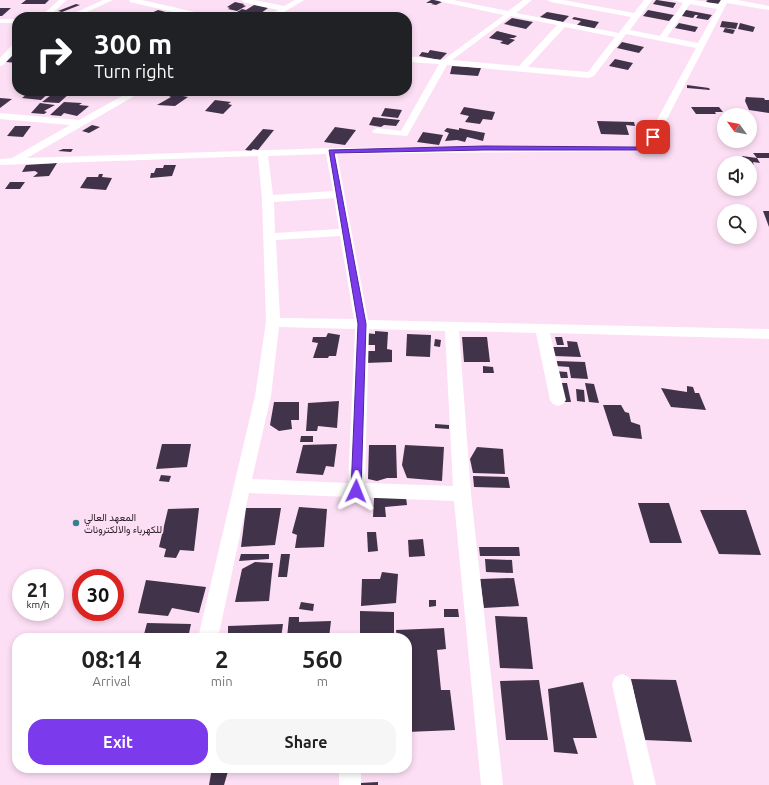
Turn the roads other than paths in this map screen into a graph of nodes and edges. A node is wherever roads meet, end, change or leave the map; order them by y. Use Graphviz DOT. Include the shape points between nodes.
graph roads {
  1 [pos="62,0"];
  2 [pos="109,0"];
  3 [pos="133,0"];
  4 [pos="246,0"];
  5 [pos="300,0"];
  6 [pos="442,0"];
  7 [pos="528,0"];
  8 [pos="551,0"];
  9 [pos="648,0"];
  10 [pos="676,0"];
  11 [pos="688,1"];
  12 [pos="724,2"];
  13 [pos="769,8"];
  14 [pos="285,9"];
  15 [pos="49,12"];
  16 [pos="81,12"];
  17 [pos="184,12"];
  18 [pos="280,12"];
  19 [pos="512,14"];
  20 [pos="636,16"];
  21 [pos="0,21"];
  22 [pos="12,21"];
  23 [pos="562,24"];
  24 [pos="623,33"];
  25 [pos="662,38"];
  26 [pos="700,46"];
  27 [pos="12,49"];
  28 [pos="412,59"];
  29 [pos="446,62"];
  30 [pos="0,63"];
  31 [pos="521,69"];
  32 [pos="129,96"];
  33 [pos="0,116"];
  34 [pos="81,123"];
  35 [pos="377,131"];
  36 [pos="331,151"];
  37 [pos="264,153"];
  38 [pos="15,161"];
  39 [pos="0,162"];
  40 [pos="339,194"];
  41 [pos="268,199"];
  42 [pos="345,232"];
  43 [pos="270,237"];
  44 [pos="273,322"];
  45 [pos="362,324"];
  46 [pos="452,326"];
  47 [pos="542,328"];
  48 [pos="769,334"];
  49 [pos="558,400"];
  50 [pos="242,486"];
  51 [pos="356,491"];
  52 [pos="462,494"];
  53 [pos="209,633"];
  54 [pos="622,684"];
  55 [pos="350,773"];
  56 [pos="350,785"];
  57 [pos="492,785"];
  58 [pos="645,785"];
  1 -- 15 [label="street"];
  2 -- 16 [label="street"];
  3 -- 17 [label="street"];
  4 -- 14 [label="street"];
  5 -- 14 [label="street"];
  6 -- 19 [label="street"];
  7 -- 19 [label="street"];
  8 -- 20 [label="street"];
  9 -- 20 [label="street"];
  10 -- 11 [label="street"];
  11 -- 12 [label="street"];
  11 -- 25 [label="street"];
  12 -- 13 [label="street"];
  12 -- 26 [label="street"];
  14 -- 18 [label="street"];
  19 -- 23 [label="street"];
  19 -- 29 [label="street"];
  20 -- 24 [label="street"];
  21 -- 22 [label="street"];
  23 -- 24 [label="street"];
  23 -- 31 [label="street"];
  24 -- 25 [label="street"];
  24 -- 31 [label="street" via="589,75"];
  25 -- 26 [label="street"];
  26 -- 36 [label="street" via="649,144 639,149 484,148"];
  27 -- 30 [label="street"];
  28 -- 29 [label="street"];
  29 -- 31 [label="street"];
  29 -- 35 [label="street" via="402,139"];
  32 -- 34 [label="street"];
  33 -- 34 [label="street"];
  34 -- 38 [label="street"];
  36 -- 37 [label="street"];
  36 -- 40 [label="street"];
  37 -- 38 [label="street"];
  37 -- 41 [label="street"];
  38 -- 39 [label="street"];
  40 -- 41 [label="street"];
  40 -- 42 [label="street"];
  41 -- 43 [label="street"];
  42 -- 43 [label="street"];
  42 -- 45 [label="street"];
  43 -- 44 [label="street"];
  44 -- 45 [label="street"];
  44 -- 50 [label="street" via="263,396"];
  45 -- 46 [label="street"];
  45 -- 51 [label="street"];
  46 -- 47 [label="street"];
  46 -- 52 [label="street"];
  47 -- 48 [label="street"];
  47 -- 49 [label="street"];
  50 -- 51 [label="street"];
  50 -- 53 [label="street"];
  51 -- 52 [label="street"];
  52 -- 57 [label="street"];
  54 -- 58 [label="street"];
  55 -- 56 [label="street"];
}
